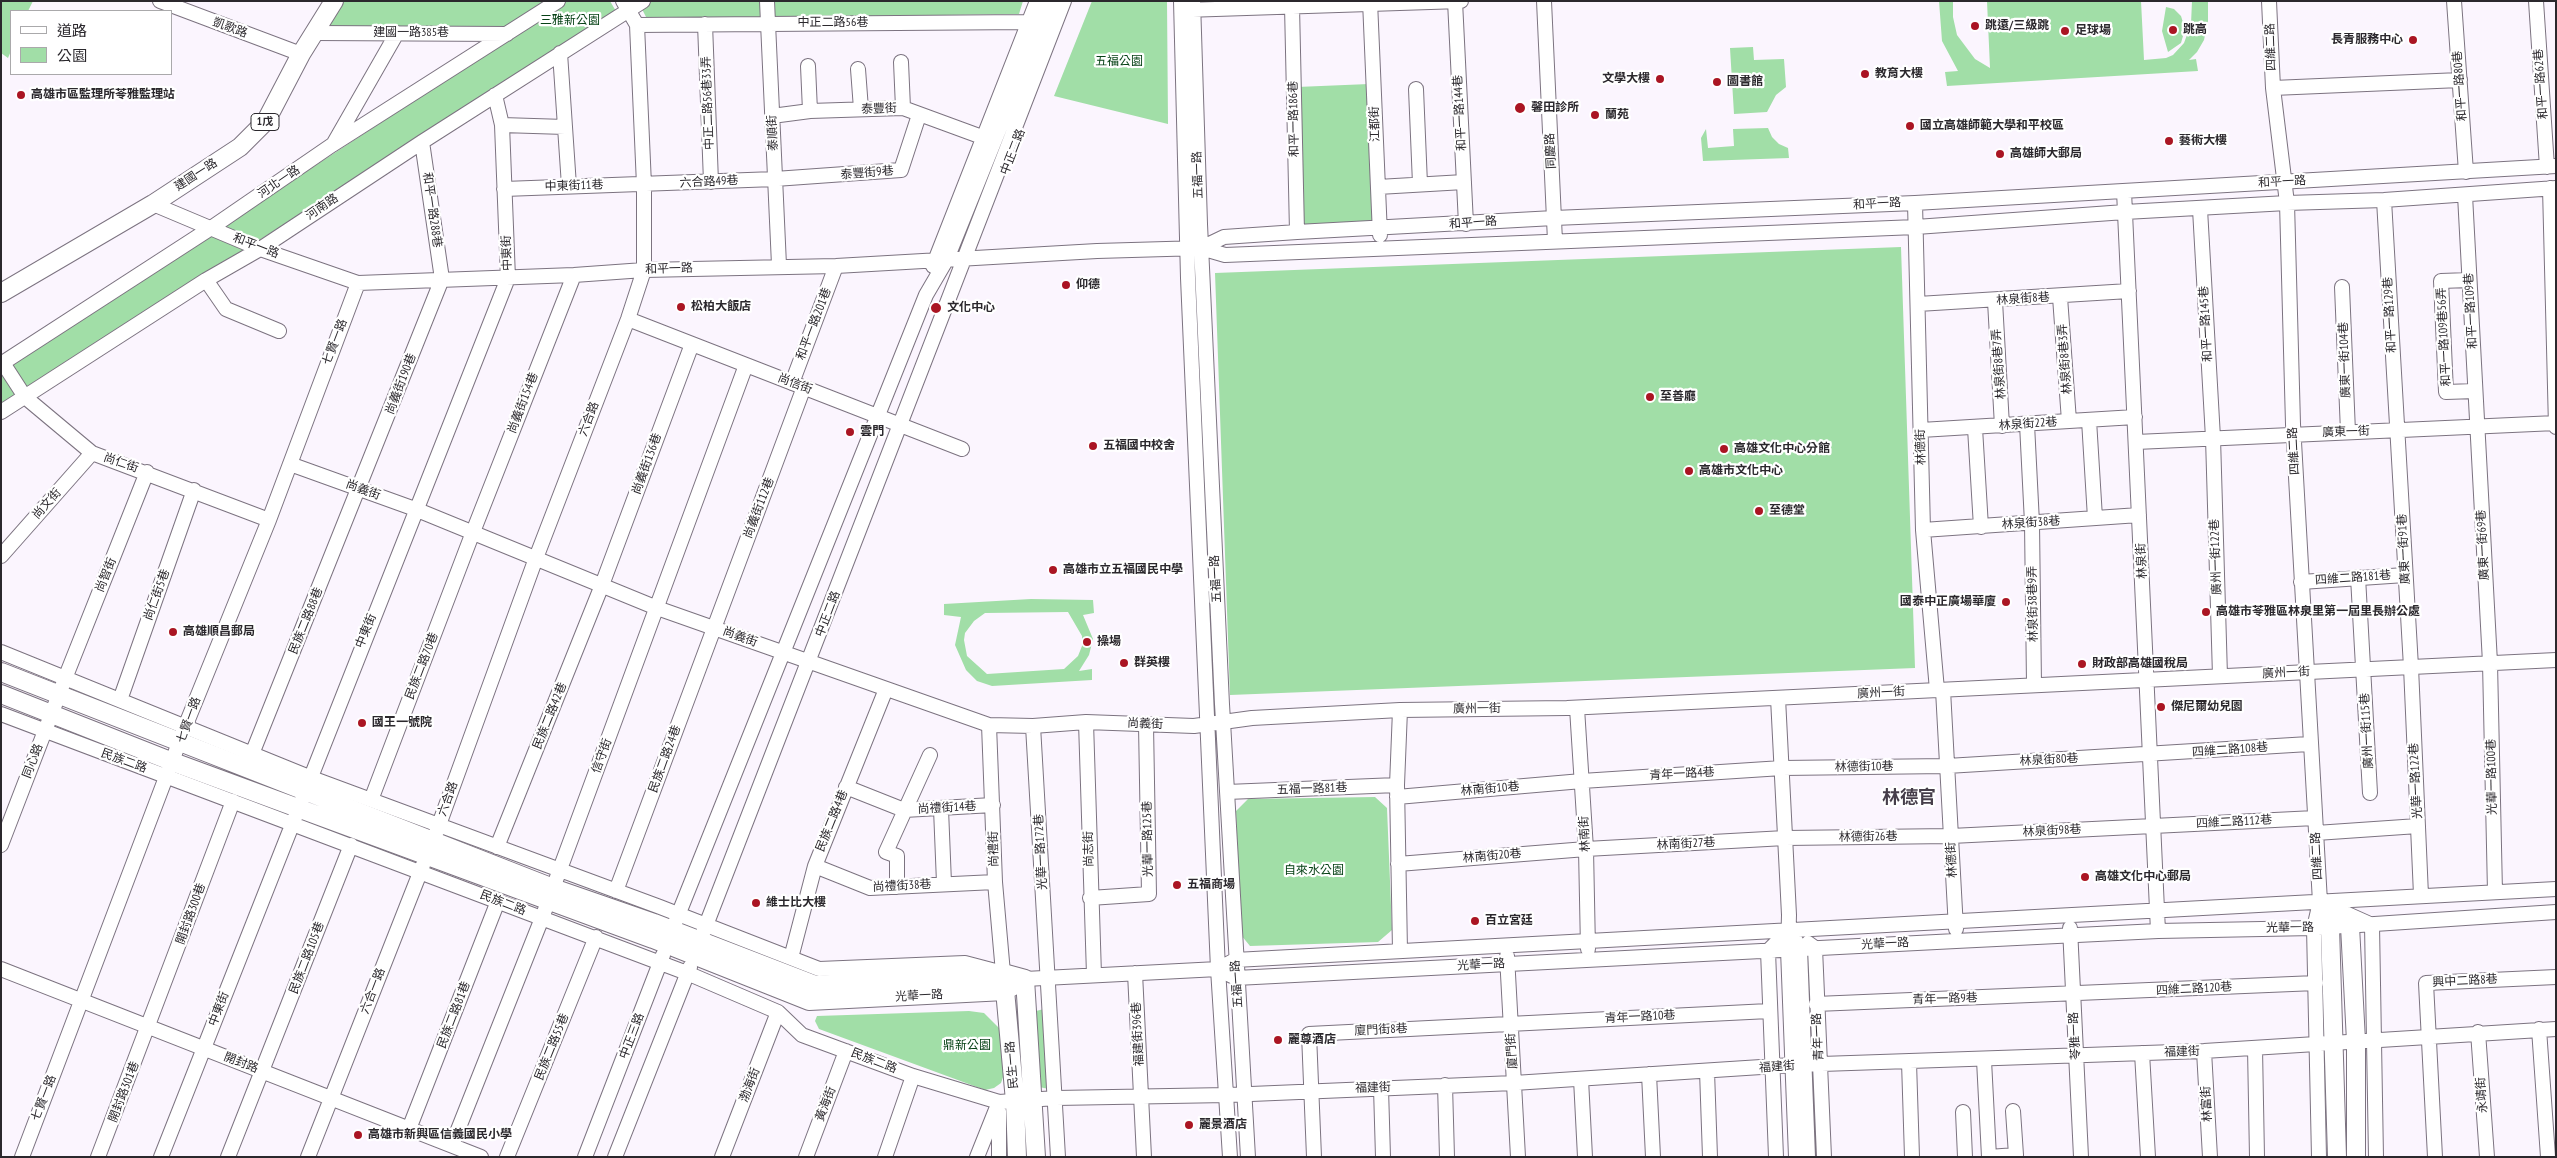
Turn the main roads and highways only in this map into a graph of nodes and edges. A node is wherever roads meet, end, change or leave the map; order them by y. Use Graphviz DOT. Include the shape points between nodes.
graph roads {
  1 [pos="334,1"];
  2 [pos="1,294"];
  3 [pos="1,672"];
  4 [pos="1,694"];
  5 [pos="433,840"];
  6 [pos="700,941"];
  7 [pos="1003,973"];
  8 [pos="817,977"];
  9 [pos="1025,979"];
  10 [pos="1005,991"];
  11 [pos="809,1001"];
  12 [pos="1017,1157"];
  13 [pos="1036,1157"];
  14 [pos="2337,1157"];
  15 [pos="2356,1157"];
  1 -- 2 [label="main road, 建國一路 / 1戊" via="266,121 246,140 153,204"];
  3 -- 5 [label="main road, 民族二路" via="183,735 306,783"];
  4 -- 5 [label="main road, 民族二路" via="170,769 294,815"];
  5 -- 6 [label="main road, 民族二路"];
  6 -- 8 [label="main road, 民族二路"];
  6 -- 11 [label="main road, 民族二路"];
  7 -- 8 [label="main road, 光華一路"];
  7 -- 9 [label="main road, 光華一路"];
  7 -- 10 [label="main road, 民生一路"];
  9 -- 10 [label="main road, 光華一路"];
  9 -- 13 [label="main road, 民生一路"];
  10 -- 11 [label="main road, 光華一路"];
  10 -- 12 [label="main road, 民生一路" via="1007,1102"];
  14 -- 15 [label="main road, 四維二路" via="2334,1043 2320,902 2350,926 2356,1041"];
}
